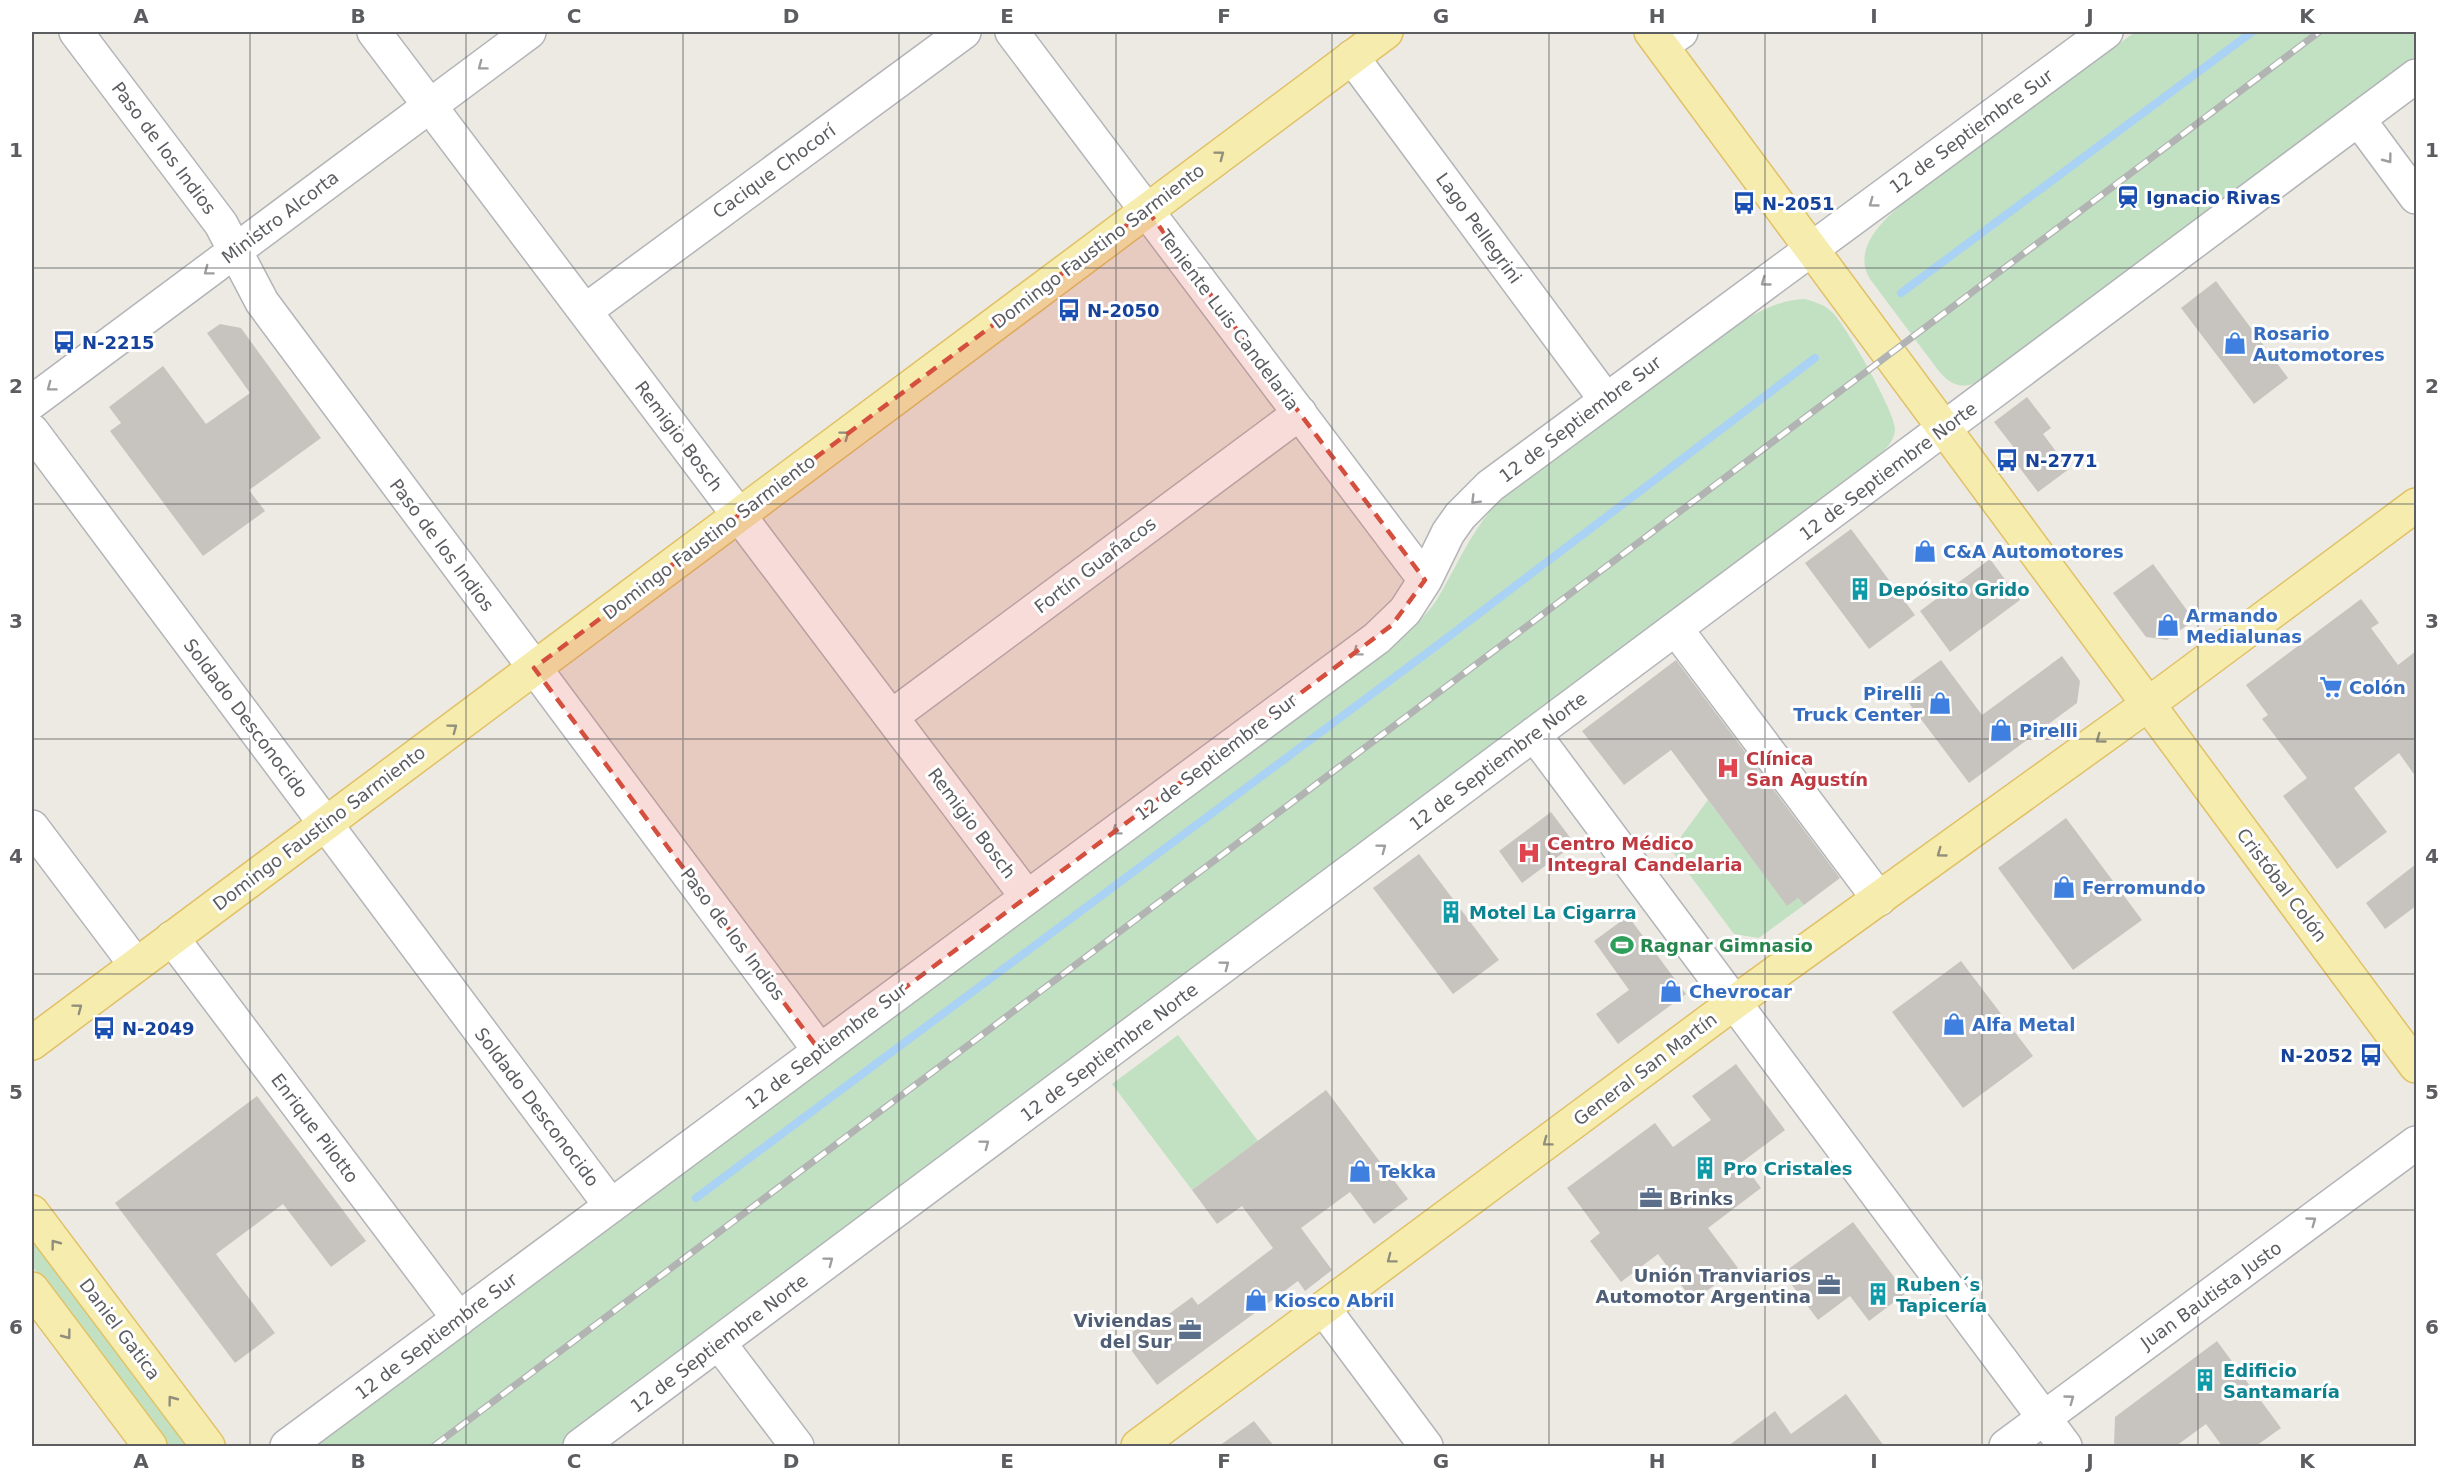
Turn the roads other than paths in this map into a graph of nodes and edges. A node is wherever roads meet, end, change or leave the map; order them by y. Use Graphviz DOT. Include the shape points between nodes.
graph roads {
  1 [pos="76,32"];
  2 [pos="374,32"];
  3 [pos="529,32"];
  4 [pos="964,32"];
  5 [pos="1012,32"];
  6 [pos="1386,32"];
  7 [pos="2106,32"];
  8 [pos="1665,36"];
  9 [pos="1352,57"];
  10 [pos="2416,76"];
  11 [pos="430,105"];
  12 [pos="2359,120"];
  13 [pos="2416,198"];
  14 [pos="1147,210"];
  15 [pos="1812,248"];
  16 [pos="235,250"];
  17 [pos="585,311"];
  18 [pos="1606,400"];
  19 [pos="32,402"];
  20 [pos="1300,413"];
  21 [pos="1945,428"];
  22 [pos="32,431"];
  23 [pos="2416,505"];
  24 [pos="739,515"];
  25 [pos="1425,580"];
  26 [pos="1676,629"];
  27 [pos="534,668"];
  28 [pos="2147,705"];
  29 [pos="891,717"];
  30 [pos="1534,734"];
  31 [pos="325,824"];
  32 [pos="32,827"];
  33 [pos="1027,897"];
  34 [pos="1879,898"];
  35 [pos="172,938"];
  36 [pos="136,965"];
  37 [pos="1735,1002"];
  38 [pos="32,1043"];
  39 [pos="820,1051"];
  40 [pos="2416,1066"];
  41 [pos="2416,1143"];
  42 [pos="611,1206"];
  43 [pos="32,1212"];
  44 [pos="32,1289"];
  45 [pos="1324,1309"];
  46 [pos="459,1319"];
  47 [pos="719,1343"];
  48 [pos="2044,1418"];
  49 [pos="150,1446"];
  50 [pos="208,1446"];
  51 [pos="287,1446"];
  52 [pos="580,1446"];
  53 [pos="797,1446"];
  54 [pos="1138,1446"];
  55 [pos="1426,1446"];
  56 [pos="2006,1446"];
  57 [pos="2065,1446"];
  1 -- 16 [label="street, Paso de los Indios" via="216,218"];
  2 -- 11 [label="street, Remigio Bosch"];
  3 -- 11 [label="street, Ministro Alcorta, one-way"];
  4 -- 17 [label="street, Cacique Chocorí"];
  5 -- 14 [label="street, Teniente Luis Candelaria"];
  6 -- 9 [label="main road, Domingo Faustino Sarmiento"];
  7 -- 15 [label="street, 12 de Septiembre Sur, one-way"];
  8 -- 15 [label="main road"];
  14 -- 9 [label="main road, Domingo Faustino Sarmiento, one-way"];
  9 -- 18 [label="street, Lago Pellegrini"];
  10 -- 12 [label="street, 12 de Septiembre Norte"];
  11 -- 16 [label="street, Ministro Alcorta"];
  11 -- 17 [label="street, Remigio Bosch"];
  12 -- 13 [label="street, one-way"];
  12 -- 21 [label="street, 12 de Septiembre Norte"];
  14 -- 20 [label="street, Teniente Luis Candelaria"];
  24 -- 14 [label="main road, Domingo Faustino Sarmiento, one-way"];
  15 -- 18 [label="street, 12 de Septiembre Sur, one-way"];
  15 -- 21 [label="main road"];
  16 -- 19 [label="street, Ministro Alcorta, one-way"];
  16 -- 27 [label="street, Paso de los Indios" via="262,303"];
  17 -- 24 [label="street, Remigio Bosch"];
  18 -- 25 [label="street, 12 de Septiembre Sur, one-way" via="1475,500 1448,533"];
  20 -- 25 [label="street, Teniente Luis Candelaria"];
  20 -- 29 [label="street, Fortín Guañacos"];
  21 -- 26 [label="street, 12 de Septiembre Norte"];
  21 -- 28 [label="main road"];
  22 -- 31 [label="street, Soldado Desconocido"];
  23 -- 28 [label="main road, General San Martín"];
  24 -- 27 [label="main road, Domingo Faustino Sarmiento"];
  24 -- 29 [label="street, Remigio Bosch"];
  25 -- 33 [label="street, 12 de Septiembre Sur, one-way" via="1406,612 1377,638"];
  26 -- 30 [label="street, 12 de Septiembre Norte"];
  26 -- 34 [label="street"];
  31 -- 27 [label="main road, Domingo Faustino Sarmiento, one-way"];
  27 -- 39 [label="street, Paso de los Indios"];
  28 -- 34 [label="main road, General San Martín, one-way"];
  28 -- 40 [label="main road, Cristóbal Colón"];
  29 -- 33 [label="street, Remigio Bosch"];
  30 -- 37 [label="street"];
  47 -- 30 [label="street, 12 de Septiembre Norte, one-way"];
  31 -- 35 [label="main road, Domingo Faustino Sarmiento"];
  31 -- 42 [label="street, Soldado Desconocido"];
  32 -- 36 [label="street"];
  33 -- 39 [label="street, 12 de Septiembre Sur"];
  34 -- 37 [label="main road, General San Martín"];
  35 -- 36 [label="main road, Domingo Faustino Sarmiento"];
  35 -- 46 [label="street, Enrique Pilotto"];
  38 -- 36 [label="main road, Domingo Faustino Sarmiento, one-way"];
  37 -- 45 [label="main road, General San Martín, one-way"];
  37 -- 48 [label="street"];
  39 -- 42 [label="street, 12 de Septiembre Sur"];
  48 -- 41 [label="street, Juan Bautista Justo, one-way"];
  42 -- 46 [label="street, 12 de Septiembre Sur"];
  50 -- 43 [label="main road, Daniel Gatica, one-way"];
  44 -- 49 [label="main road, one-way"];
  45 -- 54 [label="main road, General San Martín"];
  45 -- 55 [label="street"];
  46 -- 51 [label="street, 12 de Septiembre Sur"];
  47 -- 52 [label="street, 12 de Septiembre Norte"];
  47 -- 53 [label="street"];
  48 -- 56 [label="street, Juan Bautista Justo"];
  48 -- 57 [label="street"];
}
